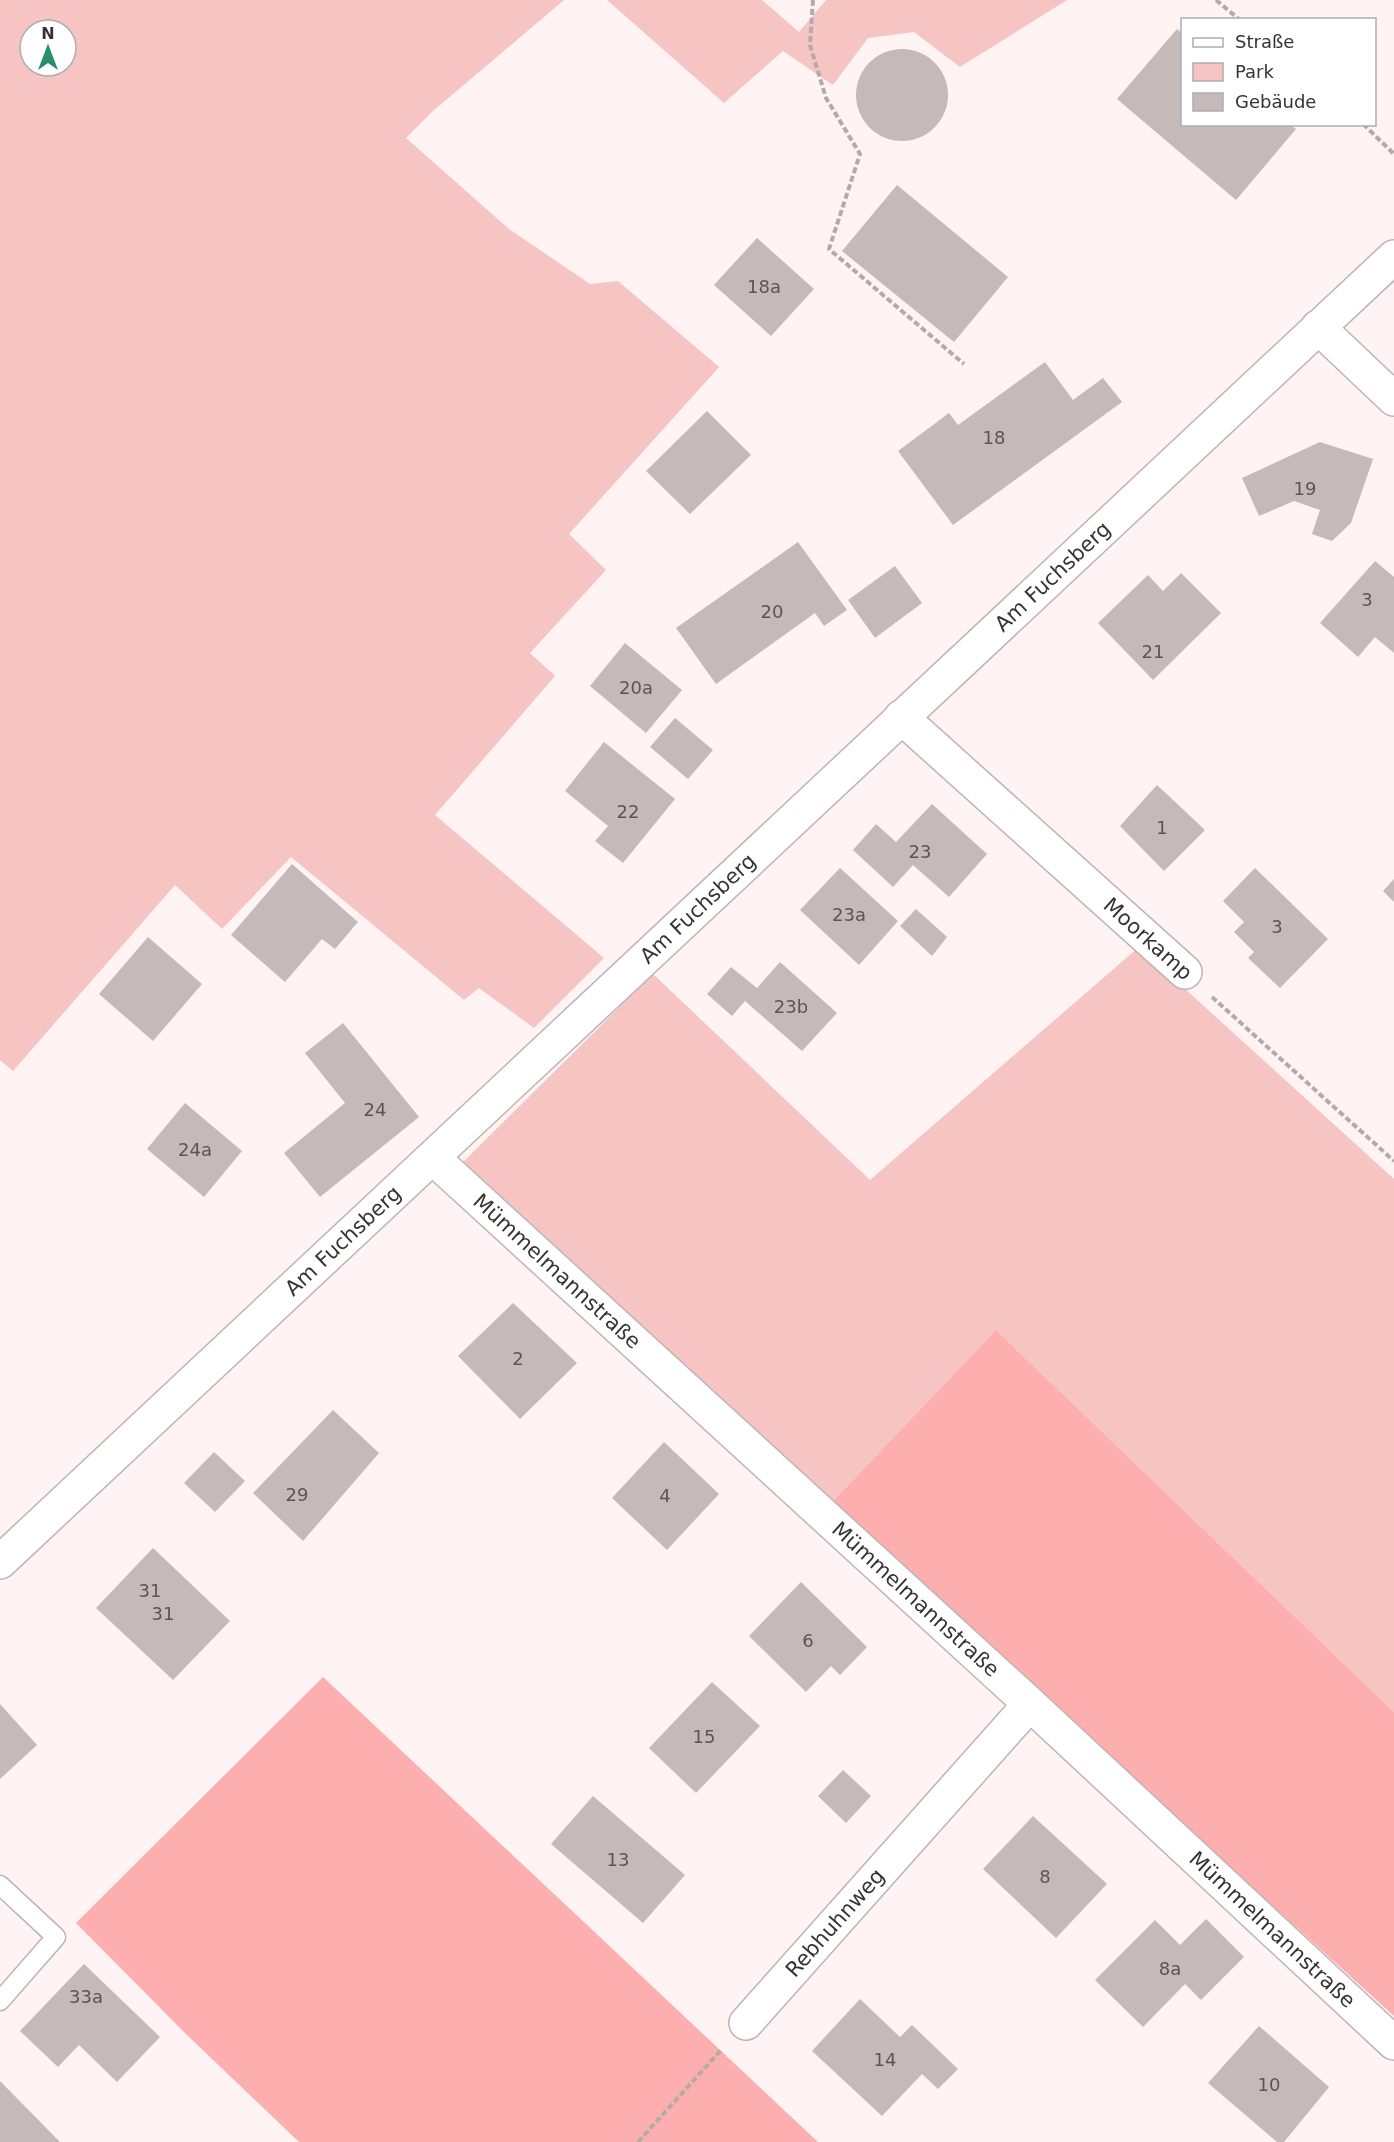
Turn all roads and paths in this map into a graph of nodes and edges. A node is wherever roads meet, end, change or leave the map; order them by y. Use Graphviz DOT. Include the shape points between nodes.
graph roads {
  1 [pos="813,0"];
  2 [pos="1216,0"];
  3 [pos="1238,18"];
  4 [pos="1365,126"];
  5 [pos="1394,154"];
  6 [pos="1394,257"];
  7 [pos="1318,327"];
  8 [pos="964,364"];
  9 [pos="1394,399"];
  10 [pos="901,717"];
  11 [pos="1185,972"];
  12 [pos="434,1158"];
  13 [pos="1394,1161"];
  14 [pos="0,1562"];
  15 [pos="1030,1704"];
  16 [pos="0,1885"];
  17 [pos="0,2001"];
  18 [pos="746,2023"];
  19 [pos="1394,2043"];
  20 [pos="638,2142"];
  1 -- 8 [label="path" via="810,45 826,98 860,154 829,249"];
  2 -- 3 [label="path"];
  4 -- 5 [label="path"];
  6 -- 7 [label="street, Am Fuchsberg"];
  7 -- 9 [label="street"];
  7 -- 10 [label="street, Am Fuchsberg"];
  10 -- 11 [label="street, Moorkamp"];
  10 -- 12 [label="street, Am Fuchsberg"];
  11 -- 13 [label="path, Moorkamp"];
  12 -- 14 [label="street, Am Fuchsberg"];
  12 -- 15 [label="street, Mümmelmannstraße"];
  15 -- 18 [label="street, Rebhuhnweg"];
  15 -- 19 [label="street, Mümmelmannstraße"];
  16 -- 17 [label="lane" via="56,1937"];
  18 -- 20 [label="path"];
}
